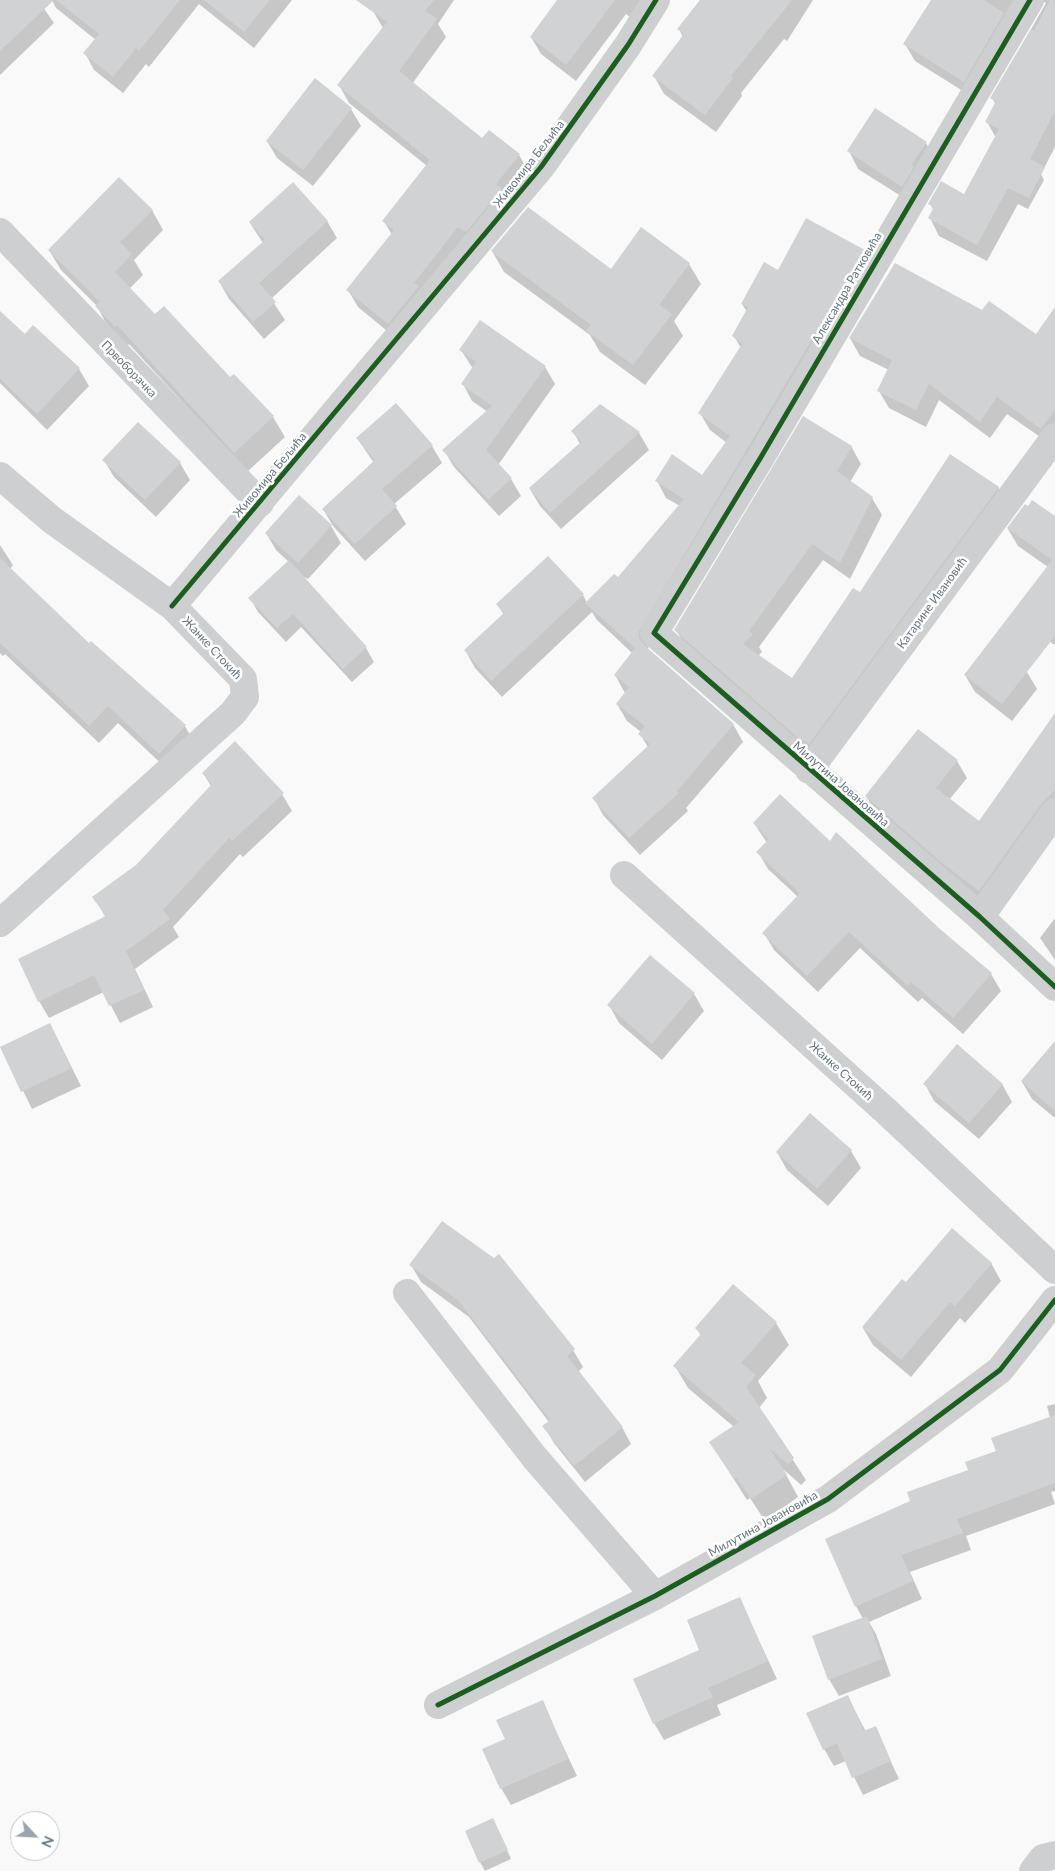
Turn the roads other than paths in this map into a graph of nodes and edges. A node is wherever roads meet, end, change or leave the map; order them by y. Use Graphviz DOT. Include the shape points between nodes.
graph roads {
  1 [pos="656,0"];
  2 [pos="1030,0"];
  3 [pos="0,232"];
  4 [pos="1055,437"];
  5 [pos="0,476"];
  6 [pos="260,503"];
  7 [pos="681,586"];
  8 [pos="172,606"];
  9 [pos="809,770"];
  10 [pos="1055,812"];
  11 [pos="624,875"];
  12 [pos="980,917"];
  13 [pos="0,923"];
  14 [pos="1055,987"];
  15 [pos="1055,1270"];
  16 [pos="406,1293"];
  17 [pos="1055,1300"];
  18 [pos="655,1596"];
  19 [pos="438,1705"];
  20 [pos="1055,1855"];
  21 [pos="1033,1871"];
  1 -- 6 [label="street, Живомира Бељића" via="541,167"];
  2 -- 7 [label="street, Александра Ратковића" via="761,457"];
  3 -- 6 [label="street, Првоборачка"];
  4 -- 9 [label="street, Катарине Ивановић"];
  5 -- 8 [label="street, Жанке Стокић" via="52,520"];
  6 -- 8 [label="street, Живомира Бељића"];
  7 -- 9 [label="street, Милутина Јовановића" via="654,633"];
  8 -- 13 [label="street, Жанке Стокић" via="243,679 245,697 233,714"];
  9 -- 12 [label="street, Милутина Јовановића"];
  10 -- 12 [label="street"];
  11 -- 15 [label="street, Жанке Стокић" via="887,1112"];
  12 -- 14 [label="street, Милутина Јовановића"];
  16 -- 18 [label="street" via="535,1458"];
  17 -- 18 [label="street, Милутина Јовановића" via="1000,1370 828,1499"];
  18 -- 19 [label="street, Милутина Јовановића"];
  20 -- 21 [label="street" via="1043,1858"];
}
